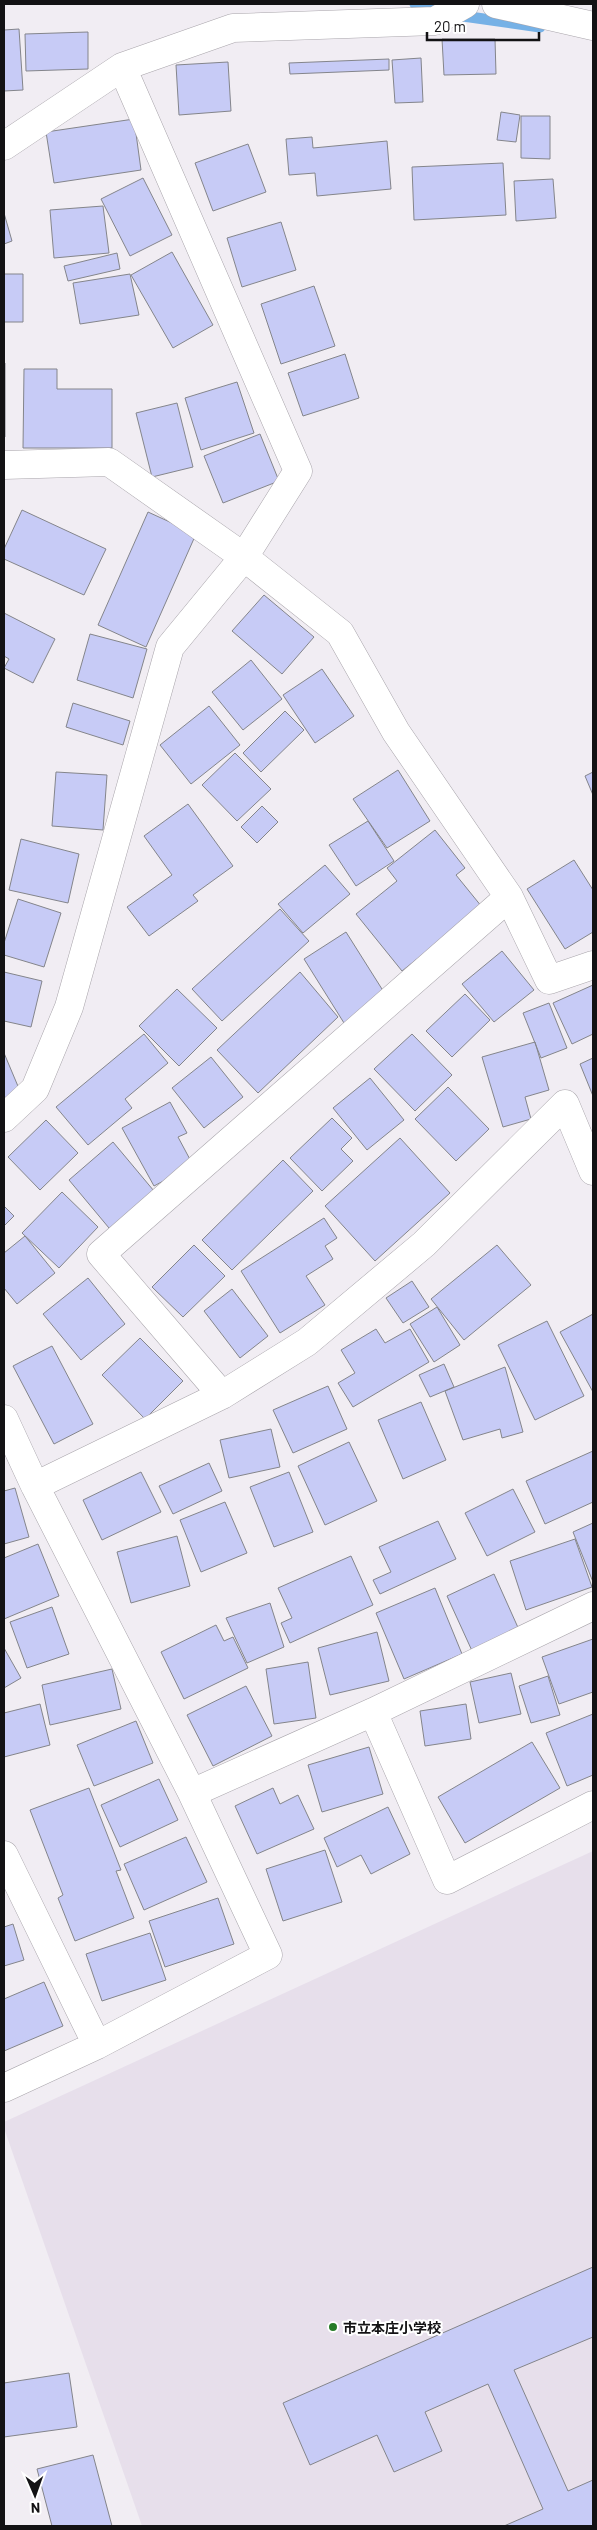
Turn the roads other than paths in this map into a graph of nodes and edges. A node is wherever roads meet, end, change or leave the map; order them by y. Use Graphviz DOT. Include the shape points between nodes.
graph roads {
  1 [pos="465,4"];
  2 [pos="496,4"];
  3 [pos="593,26"];
  4 [pos="122,67"];
  5 [pos="4,146"];
  6 [pos="4,465"];
  7 [pos="244,556"];
  8 [pos="509,897"];
  9 [pos="593,965"];
  10 [pos="4,1118"];
  11 [pos="593,1171"];
  12 [pos="222,1395"];
  13 [pos="4,1420"];
  14 [pos="35,1486"];
  15 [pos="593,1606"];
  16 [pos="373,1712"];
  17 [pos="192,1793"];
  18 [pos="593,1805"];
  19 [pos="4,1855"];
  20 [pos="97,2045"];
  21 [pos="4,2088"];
  1 -- 4 [label="street" via="435,21 233,28"];
  2 -- 3 [label="street"];
  4 -- 5 [label="street"];
  4 -- 7 [label="street" via="298,471"];
  6 -- 7 [label="street" via="109,462"];
  7 -- 8 [label="street" via="340,633 396,732"];
  7 -- 10 [label="street" via="170,647 69,1007 35,1089"];
  8 -- 9 [label="street" via="549,980"];
  8 -- 12 [label="street" via="101,1254"];
  11 -- 12 [label="street" via="565,1104 424,1244 307,1342"];
  12 -- 14 [label="street"];
  13 -- 14 [label="street"];
  14 -- 17 [label="street"];
  15 -- 16 [label="street"];
  16 -- 17 [label="street"];
  16 -- 18 [label="street" via="447,1880"];
  17 -- 20 [label="street" via="268,1955"];
  19 -- 20 [label="street"];
  20 -- 21 [label="street"];
}
